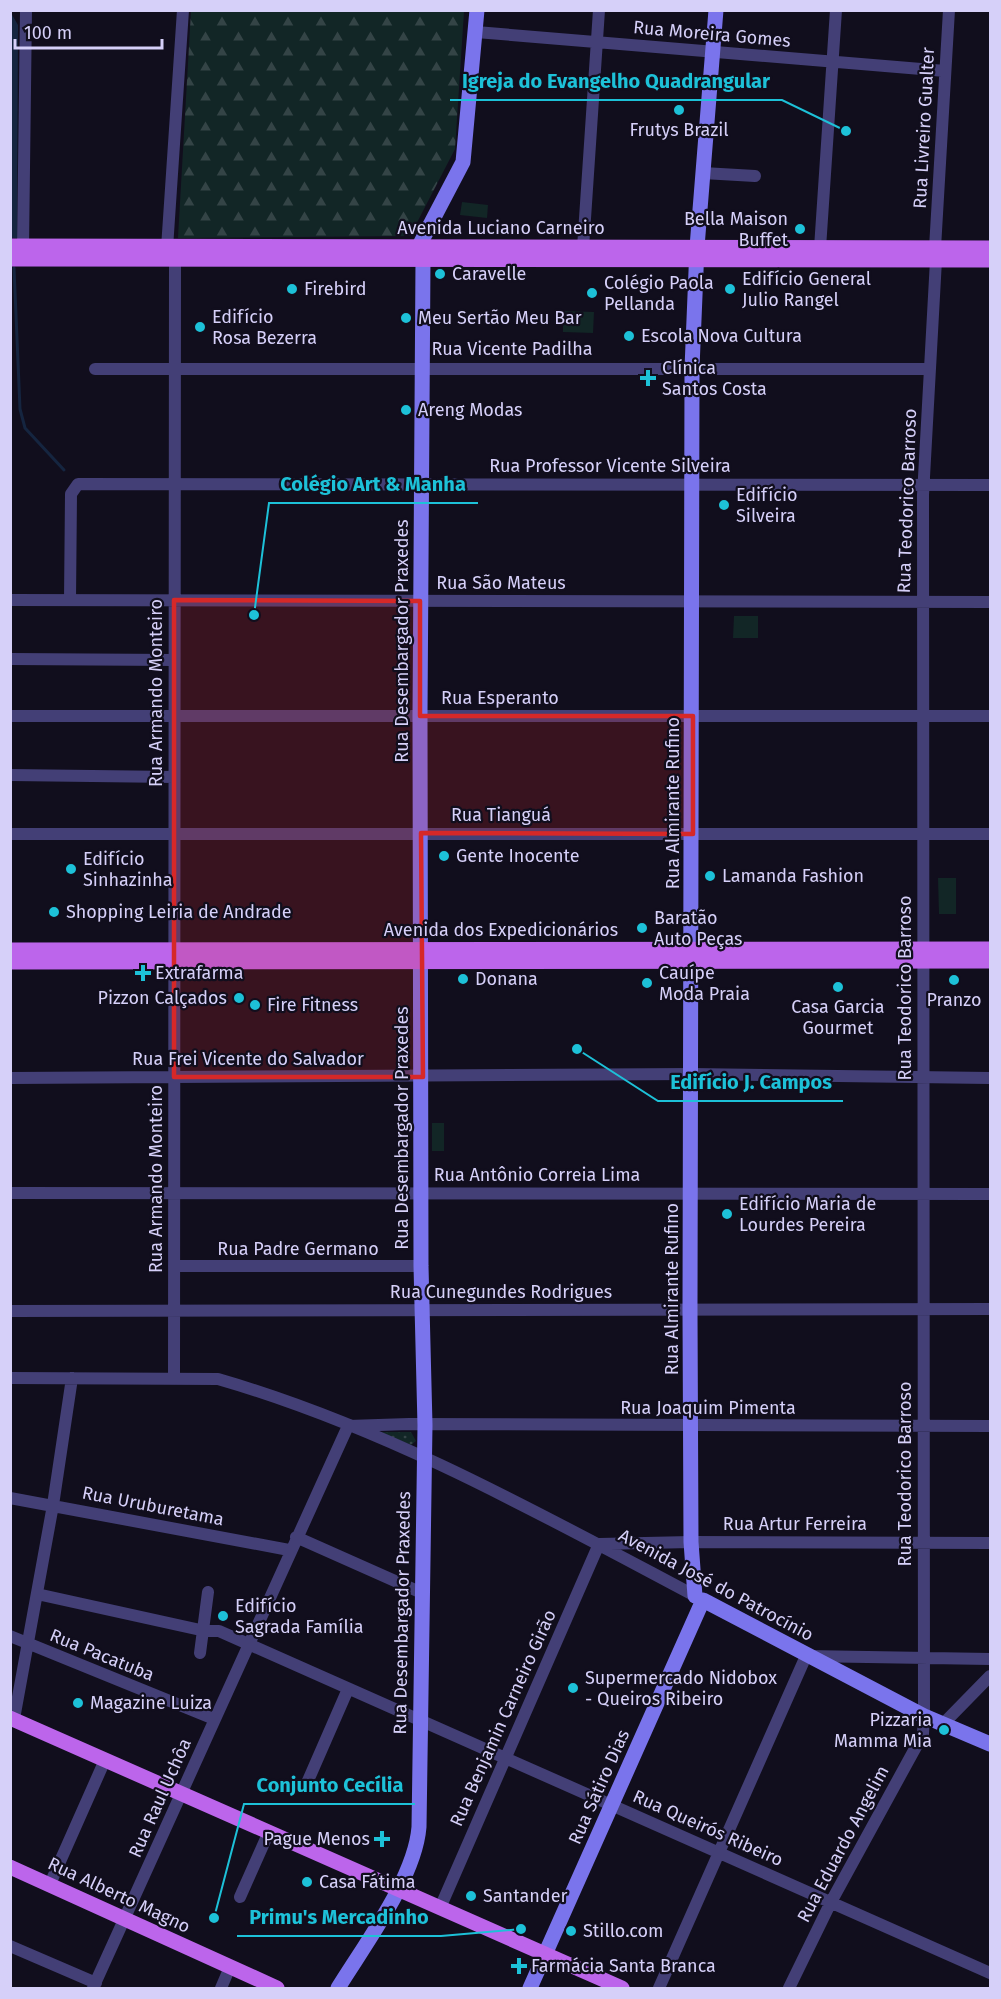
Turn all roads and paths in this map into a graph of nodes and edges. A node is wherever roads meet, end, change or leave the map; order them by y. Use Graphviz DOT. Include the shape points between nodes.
graph roads {
  1 [pos="26,10"];
  2 [pos="183,10"];
  3 [pos="477,10"];
  4 [pos="599,10"];
  5 [pos="716,10"];
  6 [pos="836,10"];
  7 [pos="949,10"];
  8 [pos="476,32"];
  9 [pos="597,42"];
  10 [pos="712,52"];
  11 [pos="833,61"];
  12 [pos="945,71"];
  13 [pos="703,173"];
  14 [pos="755,176"];
  15 [pos="582,248"];
  16 [pos="820,248"];
  17 [pos="990,248"];
  18 [pos="16,251"];
  19 [pos="171,253"];
  20 [pos="421,253"];
  21 [pos="517,254"];
  22 [pos="697,254"];
  23 [pos="935,254"];
  24 [pos="990,260"];
  25 [pos="175,367"];
  26 [pos="422,367"];
  27 [pos="692,368"];
  28 [pos="95,369"];
  29 [pos="929,369"];
  30 [pos="691,483"];
  31 [pos="174,484"];
  32 [pos="422,485"];
  33 [pos="923,485"];
  34 [pos="990,485"];
  35 [pos="10,600"];
  36 [pos="70,600"];
  37 [pos="174,600"];
  38 [pos="420,601"];
  39 [pos="693,601"];
  40 [pos="922,601"];
  41 [pos="990,602"];
  42 [pos="10,659"];
  43 [pos="174,660"];
  44 [pos="923,715"];
  45 [pos="10,716"];
  46 [pos="175,716"];
  47 [pos="420,716"];
  48 [pos="693,716"];
  49 [pos="990,716"];
  50 [pos="10,776"];
  51 [pos="174,777"];
  52 [pos="421,833"];
  53 [pos="922,833"];
  54 [pos="10,834"];
  55 [pos="175,834"];
  56 [pos="693,834"];
  57 [pos="990,834"];
  58 [pos="990,949"];
  59 [pos="10,950"];
  60 [pos="422,955"];
  61 [pos="922,955"];
  62 [pos="692,956"];
  63 [pos="175,957"];
  64 [pos="10,962"];
  65 [pos="990,962"];
  66 [pos="692,1074"];
  67 [pos="174,1077"];
  68 [pos="423,1077"];
  69 [pos="990,1077"];
  70 [pos="10,1078"];
  71 [pos="923,1078"];
  72 [pos="422,1192"];
  73 [pos="10,1193"];
  74 [pos="175,1194"];
  75 [pos="692,1194"];
  76 [pos="990,1194"];
  77 [pos="923,1195"];
  78 [pos="174,1266"];
  79 [pos="421,1266"];
  80 [pos="422,1309"];
  81 [pos="990,1309"];
  82 [pos="690,1310"];
  83 [pos="923,1310"];
  84 [pos="10,1311"];
  85 [pos="174,1311"];
  86 [pos="10,1378"];
  87 [pos="72,1378"];
  88 [pos="174,1378"];
  89 [pos="425,1425"];
  90 [pos="348,1426"];
  91 [pos="692,1426"];
  92 [pos="922,1426"];
  93 [pos="990,1426"];
  94 [pos="424,1458"];
  95 [pos="10,1498"];
  96 [pos="53,1505"];
  97 [pos="296,1537"];
  98 [pos="691,1542"];
  99 [pos="600,1544"];
  100 [pos="923,1544"];
  101 [pos="990,1544"];
  102 [pos="290,1550"];
  103 [pos="208,1592"];
  104 [pos="422,1593"];
  105 [pos="37,1594"];
  106 [pos="699,1598"];
  107 [pos="205,1631"];
  108 [pos="10,1636"];
  109 [pos="249,1643"];
  110 [pos="28,1644"];
  111 [pos="200,1653"];
  112 [pos="806,1656"];
  113 [pos="923,1657"];
  114 [pos="990,1659"];
  115 [pos="988,1683"];
  116 [pos="348,1689"];
  117 [pos="924,1716"];
  118 [pos="12,1718"];
  119 [pos="214,1719"];
  120 [pos="420,1719"];
  121 [pos="944,1723"];
  122 [pos="990,1744"];
  123 [pos="505,1757"];
  124 [pos="105,1760"];
  125 [pos="307,1783"];
  126 [pos="183,1793"];
  127 [pos="613,1805"];
  128 [pos="268,1834"];
  129 [pos="717,1852"];
  130 [pos="10,1867"];
  131 [pos="50,1884"];
  132 [pos="398,1890"];
  133 [pos="240,1897"];
  134 [pos="831,1902"];
  135 [pos="440,1908"];
  136 [pos="125,1918"];
  137 [pos="10,1946"];
  138 [pos="545,1954"];
  139 [pos="230,1967"];
  140 [pos="990,1973"];
  141 [pos="94,1986"];
  142 [pos="221,1989"];
  143 [pos="277,1989"];
  144 [pos="338,1989"];
  145 [pos="530,1989"];
  146 [pos="622,1989"];
  147 [pos="659,1989"];
  148 [pos="789,1989"];
  1 -- 18 [label="street"];
  2 -- 19 [label="street, Rua Armando Monteiro"];
  3 -- 8 [label="street"];
  4 -- 9 [label="street"];
  5 -- 10 [label="street, Rua Almirante Rufino"];
  6 -- 11 [label="street"];
  7 -- 12 [label="street, Rua Livreiro Gualter"];
  8 -- 9 [label="street, Rua Moreira Gomes"];
  8 -- 20 [label="street" via="463,162"];
  9 -- 10 [label="street, Rua Moreira Gomes"];
  9 -- 15 [label="street"];
  10 -- 11 [label="street, Rua Moreira Gomes"];
  10 -- 13 [label="street, Rua Almirante Rufino"];
  11 -- 12 [label="street, Rua Moreira Gomes"];
  11 -- 16 [label="street"];
  12 -- 23 [label="street, Rua Livreiro Gualter"];
  13 -- 14 [label="street"];
  13 -- 22 [label="street, Rua Almirante Rufino"];
  15 -- 21 [label="main road, Avenida Luciano Carneiro"];
  15 -- 22 [label="main road, Avenida Luciano Carneiro"];
  16 -- 22 [label="main road, Avenida Luciano Carneiro"];
  16 -- 23 [label="main road, Avenida Luciano Carneiro"];
  17 -- 23 [label="main road, Avenida Luciano Carneiro"];
  18 -- 19 [label="main road, Avenida Luciano Carneiro"];
  19 -- 20 [label="main road, Avenida Luciano Carneiro"];
  19 -- 25 [label="street, Rua Armando Monteiro"];
  20 -- 21 [label="main road, Avenida Luciano Carneiro"];
  20 -- 26 [label="street, Rua Desembargador Praxedes"];
  21 -- 22 [label="main road, Avenida Luciano Carneiro"];
  22 -- 23 [label="main road, Avenida Luciano Carneiro"];
  22 -- 27 [label="street, Rua Almirante Rufino"];
  23 -- 24 [label="main road, Avenida Luciano Carneiro"];
  23 -- 29 [label="street, Rua Teodorico Barroso"];
  25 -- 26 [label="street, Rua Vicente Padilha"];
  25 -- 28 [label="street, Rua Vicente Padilha"];
  25 -- 31 [label="street, Rua Armando Monteiro"];
  26 -- 27 [label="street, Rua Vicente Padilha"];
  26 -- 32 [label="street, Rua Desembargador Praxedes"];
  27 -- 29 [label="street, Rua Vicente Padilha"];
  27 -- 30 [label="street, Rua Almirante Rufino"];
  29 -- 33 [label="street, Rua Teodorico Barroso"];
  30 -- 32 [label="street, Rua Professor Vicente Silveira"];
  30 -- 33 [label="street, Rua Professor Vicente Silveira"];
  30 -- 39 [label="street, Rua Almirante Rufino"];
  31 -- 32 [label="street, Rua Professor Vicente Silveira"];
  31 -- 36 [label="street, Rua Professor Vicente Silveira" via="78,484 71,494"];
  31 -- 37 [label="street, Rua Armando Monteiro"];
  32 -- 38 [label="street, Rua Desembargador Praxedes"];
  33 -- 34 [label="street, Rua Professor Vicente Silveira"];
  33 -- 40 [label="street, Rua Teodorico Barroso"];
  35 -- 36 [label="street, Rua São Mateus"];
  36 -- 37 [label="street, Rua São Mateus"];
  37 -- 38 [label="street, Rua São Mateus"];
  37 -- 43 [label="street, Rua Armando Monteiro"];
  38 -- 39 [label="street, Rua São Mateus"];
  38 -- 47 [label="street, Rua Desembargador Praxedes"];
  39 -- 40 [label="street, Rua São Mateus"];
  39 -- 48 [label="street, Rua Almirante Rufino"];
  40 -- 41 [label="street, Rua São Mateus"];
  40 -- 44 [label="street, Rua Teodorico Barroso"];
  42 -- 43 [label="street"];
  43 -- 46 [label="street, Rua Armando Monteiro"];
  44 -- 48 [label="street, Rua Esperanto"];
  44 -- 49 [label="street, Rua Esperanto"];
  44 -- 53 [label="street, Rua Teodorico Barroso"];
  45 -- 46 [label="street, Rua Esperanto"];
  46 -- 47 [label="street, Rua Esperanto"];
  46 -- 51 [label="street, Rua Armando Monteiro"];
  47 -- 48 [label="street, Rua Esperanto"];
  47 -- 52 [label="street, Rua Desembargador Praxedes"];
  48 -- 56 [label="street, Rua Almirante Rufino"];
  50 -- 51 [label="street"];
  51 -- 55 [label="street, Rua Armando Monteiro"];
  52 -- 55 [label="street, Rua Tianguá"];
  52 -- 56 [label="street, Rua Tianguá"];
  52 -- 60 [label="street, Rua Desembargador Praxedes"];
  53 -- 56 [label="street, Rua Tianguá"];
  53 -- 57 [label="street, Rua Tianguá"];
  53 -- 61 [label="street, Rua Teodorico Barroso"];
  54 -- 55 [label="street, Rua Tianguá"];
  55 -- 63 [label="street, Rua Armando Monteiro"];
  56 -- 62 [label="street, Rua Almirante Rufino"];
  58 -- 61 [label="main road, Avenida dos Expedicionários"];
  59 -- 63 [label="main road, Avenida dos Expedicionários"];
  60 -- 62 [label="main road, Avenida dos Expedicionários"];
  60 -- 63 [label="main road, Avenida dos Expedicionários"];
  60 -- 68 [label="street, Rua Desembargador Praxedes"];
  61 -- 62 [label="main road, Avenida dos Expedicionários"];
  61 -- 65 [label="main road, Avenida dos Expedicionários"];
  61 -- 71 [label="street, Rua Teodorico Barroso"];
  62 -- 66 [label="street, Rua Almirante Rufino"];
  63 -- 64 [label="main road, Avenida dos Expedicionários"];
  63 -- 67 [label="street, Rua Armando Monteiro"];
  66 -- 68 [label="street, Rua Frei Vicente do Salvador"];
  66 -- 71 [label="street, Rua Frei Vicente do Salvador"];
  66 -- 75 [label="street, Rua Almirante Rufino"];
  67 -- 68 [label="street, Rua Frei Vicente do Salvador"];
  67 -- 70 [label="street, Rua Frei Vicente do Salvador"];
  67 -- 74 [label="street, Rua Armando Monteiro"];
  68 -- 72 [label="street, Rua Desembargador Praxedes"];
  69 -- 71 [label="street, Rua Frei Vicente do Salvador"];
  71 -- 77 [label="street, Rua Teodorico Barroso"];
  72 -- 74 [label="street, Rua Antônio Correia Lima"];
  72 -- 75 [label="street, Rua Antônio Correia Lima"];
  72 -- 79 [label="street, Rua Desembargador Praxedes"];
  73 -- 74 [label="street, Rua Antônio Correia Lima"];
  74 -- 78 [label="street, Rua Armando Monteiro"];
  75 -- 77 [label="street, Rua Antônio Correia Lima"];
  75 -- 82 [label="street, Rua Almirante Rufino"];
  76 -- 77 [label="street, Rua Antônio Correia Lima"];
  77 -- 83 [label="street, Rua Teodorico Barroso"];
  78 -- 79 [label="street, Rua Padre Germano"];
  78 -- 85 [label="street, Rua Armando Monteiro"];
  79 -- 80 [label="street, Rua Desembargador Praxedes"];
  80 -- 82 [label="street, Rua Cunegundes Rodrigues"];
  80 -- 85 [label="street, Rua Cunegundes Rodrigues"];
  80 -- 89 [label="street, Rua Desembargador Praxedes"];
  81 -- 83 [label="street, Rua Cunegundes Rodrigues"];
  82 -- 83 [label="street, Rua Cunegundes Rodrigues"];
  82 -- 91 [label="street, Rua Almirante Rufino"];
  83 -- 92 [label="street, Rua Teodorico Barroso"];
  84 -- 85 [label="street, Rua Cunegundes Rodrigues"];
  85 -- 88 [label="street, Rua Armando Monteiro"];
  86 -- 87 [label="street, Avenida José do Patrocínio"];
  87 -- 88 [label="street, Avenida José do Patrocínio"];
  87 -- 96 [label="street"];
  88 -- 90 [label="street, Avenida José do Patrocínio" via="218,1379"];
  89 -- 90 [label="street, Rua Joaquim Pimenta"];
  89 -- 91 [label="street, Rua Joaquim Pimenta"];
  89 -- 94 [label="street, Rua Desembargador Praxedes"];
  90 -- 94 [label="street, Avenida José do Patrocínio"];
  90 -- 97 [label="street, Rua Raul Uchôa"];
  91 -- 92 [label="street, Rua Joaquim Pimenta"];
  91 -- 98 [label="street, Rua Almirante Rufino"];
  92 -- 93 [label="street, Rua Joaquim Pimenta"];
  92 -- 100 [label="street, Rua Teodorico Barroso"];
  94 -- 99 [label="street, Avenida José do Patrocínio"];
  94 -- 104 [label="street, Rua Desembargador Praxedes"];
  95 -- 96 [label="street, Rua Uruburetama"];
  96 -- 102 [label="street, Rua Uruburetama"];
  96 -- 105 [label="street"];
  97 -- 102 [label="street, Rua Raul Uchôa"];
  97 -- 104 [label="street"];
  98 -- 99 [label="street, Rua Artur Ferreira"];
  98 -- 100 [label="street, Rua Artur Ferreira"];
  98 -- 106 [label="street, Rua Almirante Rufino"];
  99 -- 106 [label="street, Avenida José do Patrocínio"];
  99 -- 123 [label="street, Rua Benjamin Carneiro Girão"];
  100 -- 101 [label="street, Rua Artur Ferreira"];
  100 -- 113 [label="street, Rua Teodorico Barroso"];
  102 -- 109 [label="street, Rua Raul Uchôa"];
  103 -- 107 [label="street"];
  104 -- 120 [label="street, Rua Desembargador Praxedes"];
  105 -- 107 [label="street, Rua Queirós Ribeiro"];
  105 -- 110 [label="street"];
  106 -- 112 [label="street, Avenida José do Patrocínio"];
  106 -- 127 [label="street, Rua Sátiro Dias"];
  107 -- 109 [label="street, Rua Queirós Ribeiro" via="219,1631"];
  107 -- 111 [label="street"];
  108 -- 110 [label="street, Rua Pacatuba"];
  109 -- 116 [label="street, Rua Queirós Ribeiro"];
  109 -- 119 [label="street, Rua Raul Uchôa"];
  110 -- 118 [label="street"];
  110 -- 119 [label="street, Rua Pacatuba"];
  112 -- 113 [label="street"];
  112 -- 117 [label="street, Avenida José do Patrocínio"];
  112 -- 129 [label="street"];
  113 -- 114 [label="street"];
  113 -- 117 [label="street, Rua Teodorico Barroso"];
  115 -- 121 [label="street"];
  116 -- 120 [label="street, Rua Queirós Ribeiro"];
  116 -- 125 [label="street"];
  117 -- 121 [label="street, Avenida José do Patrocínio"];
  117 -- 134 [label="street, Rua Eduardo Angelim" via="923,1734"];
  118 -- 124 [label="main road"];
  119 -- 126 [label="street, Rua Raul Uchôa"];
  120 -- 123 [label="street, Rua Queirós Ribeiro"];
  120 -- 132 [label="street, Rua Desembargador Praxedes" via="418,1842"];
  121 -- 122 [label="street, Avenida José do Patrocínio"];
  123 -- 127 [label="street, Rua Queirós Ribeiro"];
  123 -- 135 [label="street, Rua Benjamin Carneiro Girão"];
  124 -- 126 [label="main road"];
  124 -- 131 [label="street"];
  126 -- 128 [label="main road"];
  126 -- 136 [label="street, Rua Raul Uchôa"];
  127 -- 129 [label="street, Rua Queirós Ribeiro"];
  127 -- 138 [label="street, Rua Sátiro Dias"];
  128 -- 132 [label="main road"];
  128 -- 133 [label="street"];
  129 -- 134 [label="street, Rua Queirós Ribeiro"];
  129 -- 147 [label="street"];
  130 -- 131 [label="main road, Rua Alberto Magno"];
  131 -- 136 [label="main road, Rua Alberto Magno"];
  132 -- 135 [label="main road"];
  132 -- 144 [label="street, Rua Desembargador Praxedes"];
  134 -- 140 [label="street, Rua Queirós Ribeiro"];
  134 -- 148 [label="street, Rua Eduardo Angelim"];
  135 -- 138 [label="main road"];
  136 -- 139 [label="main road, Rua Alberto Magno"];
  136 -- 141 [label="street, Rua Raul Uchôa"];
  137 -- 141 [label="street"];
  138 -- 145 [label="street, Rua Sátiro Dias"];
  138 -- 146 [label="main road"];
  139 -- 142 [label="street"];
  139 -- 143 [label="main road, Rua Alberto Magno"];
}
